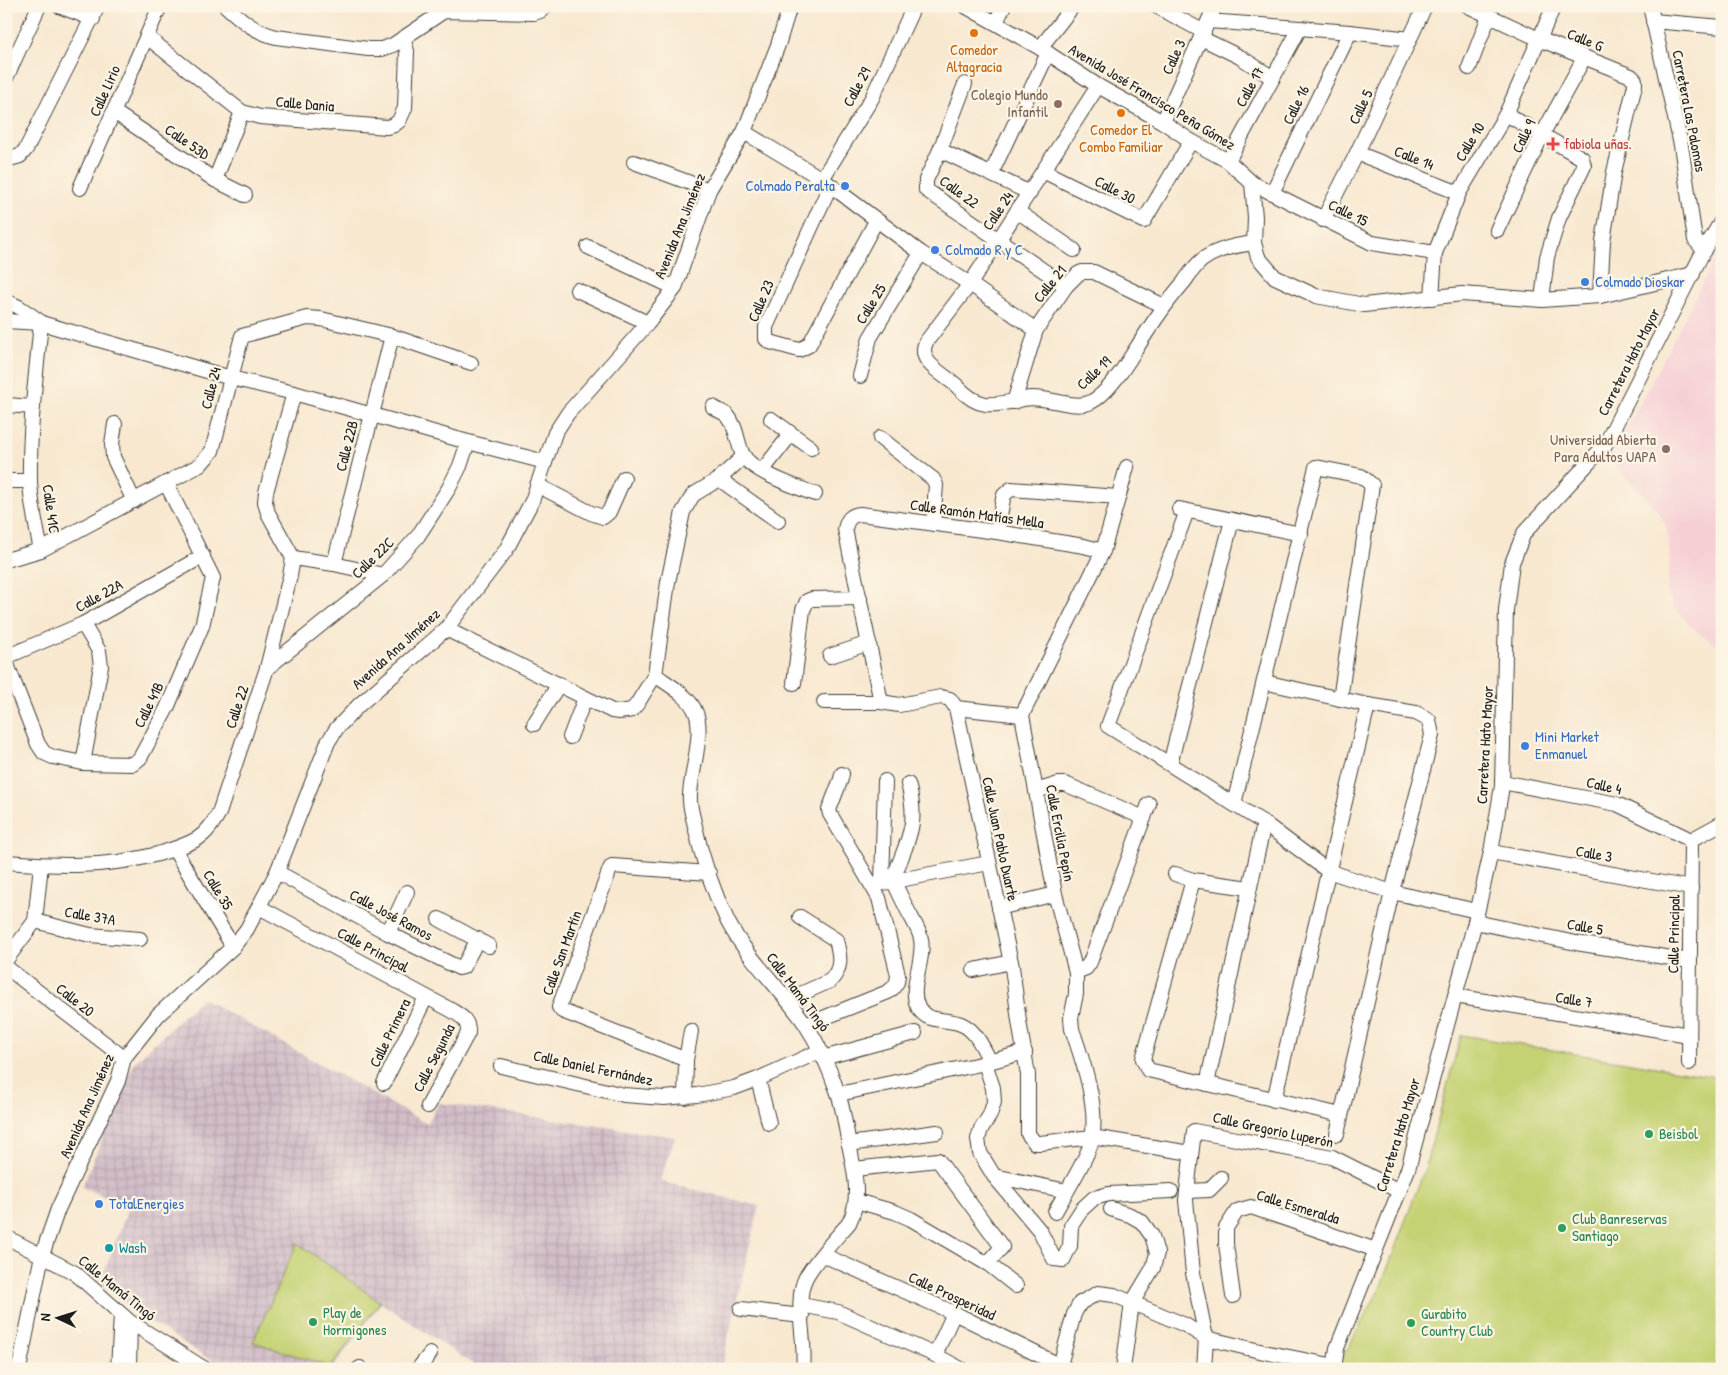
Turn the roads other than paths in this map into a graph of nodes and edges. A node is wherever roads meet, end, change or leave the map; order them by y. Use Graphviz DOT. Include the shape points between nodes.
graph roads {
  1 [pos="39,6"];
  2 [pos="59,6"];
  3 [pos="160,6"];
  4 [pos="226,6"];
  5 [pos="546,6"];
  6 [pos="790,6"];
  7 [pos="914,6"];
  8 [pos="965,6"];
  9 [pos="1004,6"];
  10 [pos="1073,6"];
  11 [pos="1156,6"];
  12 [pos="1215,6"];
  13 [pos="1424,6"];
  14 [pos="1468,6"];
  15 [pos="1554,6"];
  16 [pos="1650,6"];
  17 [pos="445,9"];
  18 [pos="95,12"];
  19 [pos="1489,16"];
  20 [pos="1653,21"];
  21 [pos="996,22"];
  22 [pos="1300,28"];
  23 [pos="1722,28"];
  24 [pos="1205,30"];
  25 [pos="1350,32"];
  26 [pos="147,37"];
  27 [pos="403,38"];
  28 [pos="1410,38"];
  29 [pos="1539,39"];
  30 [pos="1044,51"];
  31 [pos="1584,58"];
  32 [pos="1469,68"];
  33 [pos="6,77"];
  34 [pos="1273,78"];
  35 [pos="965,84"];
  36 [pos="1098,86"];
  37 [pos="114,112"];
  38 [pos="242,112"];
  39 [pos="1506,114"];
  40 [pos="1163,122"];
  41 [pos="744,132"];
  42 [pos="1542,135"];
  43 [pos="1191,141"];
  44 [pos="940,150"];
  45 [pos="1357,153"];
  46 [pos="10,159"];
  47 [pos="1228,161"];
  48 [pos="634,162"];
  49 [pos="1043,172"];
  50 [pos="991,174"];
  51 [pos="215,180"];
  52 [pos="826,183"];
  53 [pos="1252,183"];
  54 [pos="80,188"];
  55 [pos="709,190"];
  56 [pos="1030,193"];
  57 [pos="1272,193"];
  58 [pos="1459,193"];
  59 [pos="245,195"];
  60 [pos="1017,211"];
  61 [pos="876,220"];
  62 [pos="1323,220"];
  63 [pos="1722,220"];
  64 [pos="1497,230"];
  65 [pos="998,239"];
  66 [pos="1254,243"];
  67 [pos="588,247"];
  68 [pos="1074,250"];
  69 [pos="1704,250"];
  70 [pos="921,253"];
  71 [pos="1435,253"];
  72 [pos="1693,274"];
  73 [pos="970,284"];
  74 [pos="1066,286"];
  75 [pos="675,288"];
  76 [pos="577,290"];
  77 [pos="1600,296"];
  78 [pos="1432,298"];
  79 [pos="1542,300"];
  80 [pos="6,301"];
  81 [pos="1164,306"];
  82 [pos="6,321"];
  83 [pos="42,323"];
  84 [pos="648,323"];
  85 [pos="1036,330"];
  86 [pos="392,336"];
  87 [pos="923,352"];
  88 [pos="471,363"];
  89 [pos="860,376"];
  90 [pos="231,378"];
  91 [pos="294,393"];
  92 [pos="1014,402"];
  93 [pos="6,405"];
  94 [pos="33,407"];
  95 [pos="713,407"];
  96 [pos="372,415"];
  97 [pos="771,419"];
  98 [pos="115,424"];
  99 [pos="791,434"];
  100 [pos="880,438"];
  101 [pos="468,442"];
  102 [pos="811,448"];
  103 [pos="744,456"];
  104 [pos="545,462"];
  105 [pos="1127,467"];
  106 [pos="762,471"];
  107 [pos="624,478"];
  108 [pos="720,479"];
  109 [pos="6,481"];
  110 [pos="30,481"];
  111 [pos="166,483"];
  112 [pos="537,485"];
  113 [pos="815,494"];
  114 [pos="1118,497"];
  115 [pos="134,501"];
  116 [pos="1232,520"];
  117 [pos="778,521"];
  118 [pos="932,524"];
  119 [pos="998,532"];
  120 [pos="1300,534"];
  121 [pos="41,550"];
  122 [pos="1102,551"];
  123 [pos="203,556"];
  124 [pos="293,558"];
  125 [pos="6,560"];
  126 [pos="334,564"];
  127 [pos="383,575"];
  128 [pos="860,598"];
  129 [pos="83,624"];
  130 [pos="446,629"];
  131 [pos="869,643"];
  132 [pos="830,656"];
  133 [pos="6,657"];
  134 [pos="6,662"];
  135 [pos="266,668"];
  136 [pos="655,675"];
  137 [pos="1264,682"];
  138 [pos="794,683"];
  139 [pos="559,684"];
  140 [pos="585,698"];
  141 [pos="1340,699"];
  142 [pos="824,702"];
  143 [pos="881,702"];
  144 [pos="1368,705"];
  145 [pos="956,708"];
  146 [pos="1022,715"];
  147 [pos="534,724"];
  148 [pos="570,737"];
  149 [pos="83,763"];
  150 [pos="1170,764"];
  151 [pos="842,774"];
  152 [pos="885,781"];
  153 [pos="1502,782"];
  154 [pos="908,784"];
  155 [pos="1036,790"];
  156 [pos="1234,804"];
  157 [pos="1264,823"];
  158 [pos="1722,823"];
  159 [pos="1691,840"];
  160 [pos="174,849"];
  161 [pos="1491,852"];
  162 [pos="6,862"];
  163 [pos="989,863"];
  164 [pos="41,864"];
  165 [pos="1328,871"];
  166 [pos="277,872"];
  167 [pos="709,873"];
  168 [pos="1175,874"];
  169 [pos="1193,880"];
  170 [pos="883,883"];
  171 [pos="1249,888"];
  172 [pos="1691,888"];
  173 [pos="408,892"];
  174 [pos="1392,892"];
  175 [pos="1055,894"];
  176 [pos="259,907"];
  177 [pos="999,908"];
  178 [pos="1476,916"];
  179 [pos="800,917"];
  180 [pos="439,919"];
  181 [pos="35,921"];
  182 [pos="388,933"];
  183 [pos="140,939"];
  184 [pos="233,947"];
  185 [pos="6,960"];
  186 [pos="1690,961"];
  187 [pos="1011,962"];
  188 [pos="6,968"];
  189 [pos="974,970"];
  190 [pos="1076,972"];
  191 [pos="1455,996"];
  192 [pos="426,997"];
  193 [pos="787,1000"];
  194 [pos="806,1025"];
  195 [pos="468,1026"];
  196 [pos="691,1031"];
  197 [pos="915,1033"];
  198 [pos="1689,1035"];
  199 [pos="1025,1052"];
  200 [pos="822,1054"];
  201 [pos="124,1058"];
  202 [pos="686,1060"];
  203 [pos="988,1062"];
  204 [pos="1689,1063"];
  205 [pos="501,1066"];
  206 [pos="758,1079"];
  207 [pos="384,1083"];
  208 [pos="1207,1084"];
  209 [pos="839,1094"];
  210 [pos="684,1097"];
  211 [pos="1274,1100"];
  212 [pos="428,1106"];
  213 [pos="1342,1116"];
  214 [pos="769,1123"];
  215 [pos="937,1132"];
  216 [pos="1337,1134"];
  217 [pos="1092,1137"];
  218 [pos="849,1144"];
  219 [pos="1191,1153"];
  220 [pos="854,1169"];
  221 [pos="994,1176"];
  222 [pos="1221,1178"];
  223 [pos="1066,1191"];
  224 [pos="1171,1191"];
  225 [pos="1187,1191"];
  226 [pos="1399,1191"];
  227 [pos="1133,1192"];
  228 [pos="856,1201"];
  229 [pos="1111,1209"];
  230 [pos="1055,1212"];
  231 [pos="1130,1215"];
  232 [pos="6,1237"];
  233 [pos="1376,1250"];
  234 [pos="42,1255"];
  235 [pos="823,1255"];
  236 [pos="987,1263"];
  237 [pos="1016,1286"];
  238 [pos="1233,1296"];
  239 [pos="1132,1303"];
  240 [pos="741,1309"];
  241 [pos="802,1310"];
  242 [pos="954,1313"];
  243 [pos="126,1318"];
  244 [pos="1206,1338"];
  245 [pos="430,1354"];
  246 [pos="939,1361"];
  247 [pos="807,1367"];
  248 [pos="1334,1367"];
  249 [pos="1062,1368"];
  250 [pos="20,1369"];
  251 [pos="118,1369"];
  252 [pos="129,1369"];
  253 [pos="205,1369"];
  254 [pos="418,1369"];
  255 [pos="961,1369"];
  256 [pos="1123,1369"];
  257 [pos="1204,1369"];
  1 -- 33 [label="street"];
  2 -- 18 [label="street"];
  3 -- 26 [label="street, Calle Lirio"];
  4 -- 27 [label="street" via="250,27 276,37 368,49 393,45"];
  5 -- 17 [label="street" via="534,13"];
  6 -- 41 [label="street, Avenida Ana Jiménez"];
  7 -- 52 [label="street, Calle 29" via="872,98"];
  8 -- 21 [label="street, Avenida José Francisco Peña Gómez"];
  9 -- 21 [label="street"];
  10 -- 30 [label="street"];
  11 -- 24 [label="street"];
  12 -- 24 [label="street, Calle 3"];
  13 -- 28 [label="street, Calle 5"];
  14 -- 19 [label="street, Calle G"];
  15 -- 29 [label="street, Calle 10"];
  16 -- 20 [label="street, Carretera Las Palomas"];
  17 -- 27 [label="street"];
  18 -- 46 [label="street" via="26,149 20,156"];
  19 -- 29 [label="street, Calle G"];
  19 -- 32 [label="street"];
  20 -- 23 [label="street"];
  20 -- 69 [label="street, Carretera Las Palomas" via="1681,145 1695,240"];
  21 -- 30 [label="street, Avenida José Francisco Peña Gómez"];
  22 -- 24 [label="street"];
  22 -- 25 [label="street"];
  22 -- 34 [label="street, Calle 17"];
  24 -- 34 [label="street"];
  24 -- 40 [label="street, Calle 3"];
  25 -- 28 [label="street"];
  25 -- 57 [label="street, Calle 16"];
  26 -- 37 [label="street, Calle Lirio"];
  26 -- 38 [label="street, Calle Dania"];
  27 -- 38 [label="street, Calle Dania" via="407,51 405,108 394,125 260,117"];
  28 -- 45 [label="street, Calle 5"];
  29 -- 31 [label="street, Calle G"];
  29 -- 39 [label="street, Calle 10"];
  30 -- 36 [label="street, Avenida José Francisco Peña Gómez"];
  30 -- 50 [label="street"];
  31 -- 42 [label="street, Calle 9"];
  31 -- 77 [label="street, Calle G" via="1635,80 1614,172 1603,241"];
  34 -- 47 [label="street, Calle 17"];
  35 -- 44 [label="street, Calle 22"];
  36 -- 40 [label="street, Avenida José Francisco Peña Gómez"];
  36 -- 49 [label="street, Calle 24"];
  37 -- 51 [label="street, Calle 53D"];
  37 -- 54 [label="street, Calle Lirio"];
  38 -- 51 [label="street"];
  39 -- 42 [label="street"];
  39 -- 58 [label="street, Calle 10"];
  40 -- 43 [label="street, Avenida José Francisco Peña Gómez"];
  41 -- 52 [label="street"];
  41 -- 55 [label="street, Avenida Ana Jiménez"];
  42 -- 64 [label="street, Calle 9"];
  42 -- 79 [label="street" via="1582,158 1584,166 1559,218 1546,257"];
  43 -- 47 [label="street, Avenida José Francisco Peña Gómez"];
  43 -- 49 [label="street, Calle 30" via="1144,221"];
  44 -- 50 [label="street"];
  44 -- 65 [label="street, Calle 22" via="926,180 926,190"];
  45 -- 58 [label="street, Calle 14"];
  45 -- 62 [label="street, Calle 5"];
  47 -- 53 [label="street, Avenida José Francisco Peña Gómez"];
  48 -- 55 [label="street"];
  49 -- 56 [label="street, Calle 24"];
  50 -- 56 [label="street"];
  51 -- 59 [label="street, Calle 53D"];
  52 -- 61 [label="street"];
  52 -- 61 [label="street, Calle 23" via="766,327 766,339 770,342 799,350 809,345"];
  53 -- 57 [label="street, Calle 15"];
  53 -- 66 [label="street"];
  55 -- 75 [label="street, Avenida Ana Jiménez"];
  56 -- 60 [label="street, Calle 24"];
  57 -- 62 [label="street, Calle 15"];
  58 -- 71 [label="street, Calle 10"];
  60 -- 65 [label="street, Calle 24"];
  60 -- 68 [label="street"];
  61 -- 70 [label="street"];
  62 -- 71 [label="street, Calle 15" via="1372,243"];
  63 -- 69 [label="street, Carretera Hato Mayor"];
  65 -- 73 [label="street, Calle 24"];
  65 -- 74 [label="street, Calle 22"];
  66 -- 78 [label="street" via="1258,257 1275,277 1316,296 1364,305"];
  66 -- 81 [label="street, Calle 19" via="1238,245 1201,261"];
  67 -- 75 [label="street"];
  69 -- 72 [label="street, Carretera Hato Mayor"];
  70 -- 73 [label="street"];
  70 -- 89 [label="street, Calle 25" via="870,338"];
  71 -- 78 [label="street, Calle 10"];
  72 -- 77 [label="street"];
  72 -- 153 [label="street, Carretera Hato Mayor" via="1605,446 1524,533 1512,563 1506,610"];
  73 -- 85 [label="street"];
  73 -- 87 [label="street, Calle 24" via="926,342"];
  74 -- 81 [label="street, Calle 21" via="1078,274 1094,272"];
  74 -- 85 [label="street, Calle 21"];
  75 -- 84 [label="street, Avenida Ana Jiménez"];
  76 -- 84 [label="street"];
  77 -- 79 [label="street"];
  78 -- 79 [label="street" via="1462,294"];
  80 -- 83 [label="street"];
  81 -- 92 [label="street, Calle 19" via="1120,375 1094,401 1080,404 1025,398"];
  82 -- 83 [label="street"];
  83 -- 90 [label="street"];
  83 -- 94 [label="street, Calle 41C"];
  84 -- 104 [label="street, Avenida Ana Jiménez" via="568,413"];
  85 -- 92 [label="street, Calle 21"];
  86 -- 88 [label="street, Calle 24"];
  86 -- 90 [label="street, Calle 24" via="307,318 242,336"];
  86 -- 96 [label="street, Calle 22B"];
  87 -- 92 [label="street, Calle 19" via="928,362 976,402 986,405"];
  90 -- 91 [label="street"];
  90 -- 111 [label="street, Calle 24" via="212,451 200,465"];
  91 -- 96 [label="street"];
  91 -- 124 [label="street" via="265,502"];
  93 -- 94 [label="street"];
  94 -- 110 [label="street, Calle 41C"];
  95 -- 103 [label="street" via="727,416"];
  96 -- 101 [label="street"];
  96 -- 126 [label="street, Calle 22B"];
  97 -- 99 [label="street"];
  98 -- 115 [label="street" via="113,457"];
  99 -- 102 [label="street"];
  99 -- 106 [label="street"];
  100 -- 118 [label="street" via="933,478 936,485"];
  101 -- 104 [label="street"];
  101 -- 127 [label="street, Calle 22C" via="449,488 418,536"];
  103 -- 106 [label="street"];
  103 -- 108 [label="street"];
  104 -- 112 [label="street, Avenida Ana Jiménez"];
  105 -- 114 [label="street"];
  106 -- 113 [label="street"];
  107 -- 112 [label="street" via="609,512 603,517"];
  108 -- 117 [label="street"];
  108 -- 136 [label="street" via="693,495 682,512"];
  109 -- 110 [label="street"];
  110 -- 121 [label="street, Calle 41C"];
  111 -- 115 [label="street, Calle 24"];
  111 -- 123 [label="street, Calle 41B"];
  112 -- 130 [label="street, Avenida Ana Jiménez" via="506,550"];
  114 -- 119 [label="street" via="1011,489 1004,495"];
  114 -- 122 [label="street"];
  115 -- 121 [label="street, Calle 24"];
  116 -- 120 [label="street"];
  116 -- 150 [label="street"];
  116 -- 150 [label="street, Calle 5" via="1183,510 1108,726"];
  118 -- 119 [label="street, Calle Ramón Matías Mella"];
  118 -- 128 [label="street, Calle Ramón Matías Mella" via="860,514 851,516 846,525 846,535"];
  119 -- 122 [label="street, Calle Ramón Matías Mella"];
  120 -- 137 [label="street"];
  120 -- 141 [label="street" via="1316,467 1361,476 1372,485"];
  121 -- 125 [label="street, Calle 24"];
  122 -- 146 [label="street"];
  123 -- 129 [label="street, Calle 22A"];
  123 -- 149 [label="street, Calle 41B" via="214,578 202,626 167,708 140,758 133,764"];
  124 -- 126 [label="street"];
  124 -- 135 [label="street, Calle 22"];
  126 -- 127 [label="street"];
  127 -- 135 [label="street, Calle 22C"];
  128 -- 131 [label="street"];
  128 -- 138 [label="street" via="807,601 803,610"];
  129 -- 133 [label="street, Calle 22A"];
  129 -- 149 [label="street" via="99,651 101,666"];
  130 -- 139 [label="street"];
  130 -- 166 [label="street, Avenida Ana Jiménez" via="337,728 328,742"];
  131 -- 132 [label="street"];
  131 -- 143 [label="street"];
  134 -- 149 [label="street, Calle 41B" via="44,753"];
  135 -- 160 [label="street, Calle 22" via="219,813 197,839"];
  136 -- 140 [label="street" via="632,710 619,712"];
  136 -- 167 [label="street, Calle Mamá Tingó" via="679,692 696,712 698,743 690,797 698,840"];
  137 -- 141 [label="street"];
  137 -- 156 [label="street"];
  139 -- 140 [label="street"];
  139 -- 147 [label="street"];
  140 -- 148 [label="street"];
  141 -- 144 [label="street"];
  142 -- 143 [label="street"];
  143 -- 145 [label="street" via="899,705 941,697 950,699"];
  144 -- 165 [label="street"];
  144 -- 174 [label="street" via="1416,713 1429,720 1432,734"];
  145 -- 146 [label="street"];
  145 -- 163 [label="street, Calle Juan Pablo Duarte"];
  146 -- 155 [label="street, Calle Ercilia Pepín"];
  150 -- 156 [label="street, Calle 5"];
  151 -- 170 [label="street" via="830,814"];
  152 -- 170 [label="street"];
  153 -- 159 [label="street, Calle 4" via="1617,804"];
  153 -- 161 [label="street, Carretera Hato Mayor"];
  154 -- 170 [label="street" via="913,800 910,839"];
  155 -- 175 [label="street, Calle Ercilia Pepín"];
  155 -- 190 [label="street" via="1065,784 1146,811 1090,962 1086,968"];
  156 -- 157 [label="street, Calle 5"];
  157 -- 165 [label="street, Calle 5"];
  157 -- 171 [label="street"];
  158 -- 159 [label="street"];
  159 -- 172 [label="street, Calle Principal"];
  160 -- 164 [label="street, Calle 22" via="108,864"];
  160 -- 184 [label="street, Calle 35"];
  161 -- 172 [label="street, Calle 3"];
  161 -- 178 [label="street, Carretera Hato Mayor"];
  162 -- 164 [label="street, Calle 22"];
  163 -- 170 [label="street"];
  163 -- 177 [label="street, Calle Juan Pablo Duarte"];
  164 -- 181 [label="street"];
  165 -- 174 [label="street, Calle 5"];
  165 -- 211 [label="street"];
  166 -- 176 [label="street, Avenida Ana Jiménez"];
  166 -- 182 [label="street, Calle José Ramos"];
  167 -- 193 [label="street, Calle Mamá Tingó" via="728,922"];
  167 -- 202 [label="street, Calle San Martín" via="612,866 559,1006 562,1011"];
  168 -- 169 [label="street"];
  169 -- 171 [label="street"];
  169 -- 208 [label="street" via="1143,1059 1148,1070"];
  170 -- 194 [label="street" via="879,898 897,967 897,982 888,992"];
  170 -- 203 [label="street" via="917,927 921,940 921,964 915,994 919,1010 934,1020 954,1022 972,1031"];
  171 -- 208 [label="street"];
  172 -- 186 [label="street, Calle Principal"];
  173 -- 182 [label="street"];
  174 -- 178 [label="street, Calle 5"];
  174 -- 213 [label="street"];
  175 -- 177 [label="street"];
  175 -- 190 [label="street, Calle Ercilia Pepín"];
  176 -- 184 [label="street, Avenida Ana Jiménez"];
  176 -- 192 [label="street, Calle Principal"];
  177 -- 187 [label="street, Calle Juan Pablo Duarte"];
  178 -- 186 [label="street, Calle 5" via="1576,943"];
  178 -- 191 [label="street, Carretera Hato Mayor"];
  179 -- 193 [label="street" via="836,940 840,964 830,981"];
  180 -- 182 [label="street, Calle José Ramos" via="484,942 463,967"];
  181 -- 183 [label="street, Calle 37A" via="90,935"];
  181 -- 185 [label="street"];
  184 -- 201 [label="street, Avenida Ana Jiménez" via="158,1015"];
  186 -- 198 [label="street, Calle Principal"];
  187 -- 189 [label="street"];
  187 -- 199 [label="street, Calle Juan Pablo Duarte"];
  188 -- 201 [label="street, Calle 20"];
  190 -- 217 [label="street, Calle Ercilia Pepín" via="1072,1029 1091,1096"];
  191 -- 198 [label="street, Calle 7"];
  191 -- 226 [label="street, Carretera Hato Mayor" via="1408,1169"];
  192 -- 195 [label="street, Calle Principal" via="464,1019"];
  192 -- 207 [label="street, Calle Primera"];
  193 -- 194 [label="street, Calle Mamá Tingó"];
  194 -- 200 [label="street, Calle Mamá Tingó"];
  195 -- 212 [label="street, Calle Segunda" via="468,1033"];
  196 -- 202 [label="street"];
  197 -- 200 [label="street, Calle Daniel Fernández"];
  198 -- 204 [label="street, Calle Principal"];
  199 -- 203 [label="street"];
  199 -- 217 [label="street, Calle Juan Pablo Duarte" via="1030,1139 1040,1143"];
  200 -- 206 [label="street, Calle Daniel Fernández"];
  200 -- 209 [label="street, Calle Mamá Tingó"];
  201 -- 234 [label="street, Avenida Ana Jiménez" via="118,1081 58,1210"];
  202 -- 210 [label="street"];
  203 -- 209 [label="street"];
  203 -- 221 [label="street" via="994,1102 978,1139 980,1153"];
  205 -- 210 [label="street, Calle Daniel Fernández" via="624,1095"];
  206 -- 210 [label="street, Calle Daniel Fernández" via="734,1088"];
  206 -- 214 [label="street"];
  208 -- 211 [label="street"];
  209 -- 218 [label="street, Calle Mamá Tingó"];
  211 -- 213 [label="street"];
  213 -- 216 [label="street"];
  215 -- 218 [label="street"];
  217 -- 219 [label="street"];
  217 -- 223 [label="street, Calle Ercilia Pepín"];
  218 -- 220 [label="street, Calle Mamá Tingó"];
  219 -- 225 [label="street, Calle Gregorio Luperón"];
  219 -- 226 [label="street, Calle Gregorio Luperón" via="1193,1132 1196,1131 1332,1157"];
  220 -- 228 [label="street, Calle Mamá Tingó"];
  220 -- 236 [label="street" via="940,1162 1001,1245"];
  221 -- 223 [label="street"];
  221 -- 227 [label="street" via="1040,1231 1054,1259 1063,1260 1070,1246 1071,1226 1094,1198"];
  222 -- 225 [label="street" via="1209,1190"];
  223 -- 230 [label="street, Calle Ercilia Pepín"];
  224 -- 227 [label="street"];
  225 -- 244 [label="street, Calle Gregorio Luperón" via="1192,1273"];
  226 -- 233 [label="street, Carretera Hato Mayor"];
  227 -- 231 [label="street"];
  228 -- 235 [label="street, Calle Mamá Tingó" via="849,1222"];
  228 -- 236 [label="street" via="911,1219"];
  229 -- 231 [label="street"];
  231 -- 239 [label="street" via="1142,1222 1152,1236 1157,1253 1153,1268"];
  232 -- 234 [label="street, Calle Mamá Tingó"];
  233 -- 238 [label="street, Calle Esmeralda" via="1251,1207 1237,1211 1226,1228"];
  233 -- 248 [label="street, Carretera Hato Mayor" via="1337,1348"];
  234 -- 243 [label="street, Calle Mamá Tingó" via="75,1272"];
  234 -- 250 [label="street, Avenida Ana Jiménez"];
  235 -- 241 [label="street, Calle Mamá Tingó" via="806,1278"];
  235 -- 242 [label="street, Calle Prosperidad"];
  236 -- 237 [label="street"];
  239 -- 244 [label="street" via="1185,1325"];
  239 -- 249 [label="street" via="1114,1295 1098,1293 1080,1303 1074,1314"];
  239 -- 256 [label="street"];
  240 -- 241 [label="street"];
  241 -- 246 [label="street" via="838,1312"];
  241 -- 247 [label="street, Calle Mamá Tingó"];
  242 -- 246 [label="street"];
  242 -- 249 [label="street, Calle Prosperidad"];
  243 -- 251 [label="street"];
  243 -- 252 [label="street"];
  243 -- 253 [label="street, Calle Mamá Tingó"];
  244 -- 248 [label="street"];
  244 -- 257 [label="street, Calle Gregorio Luperón"];
  245 -- 254 [label="street"];
  246 -- 255 [label="street"];
}
